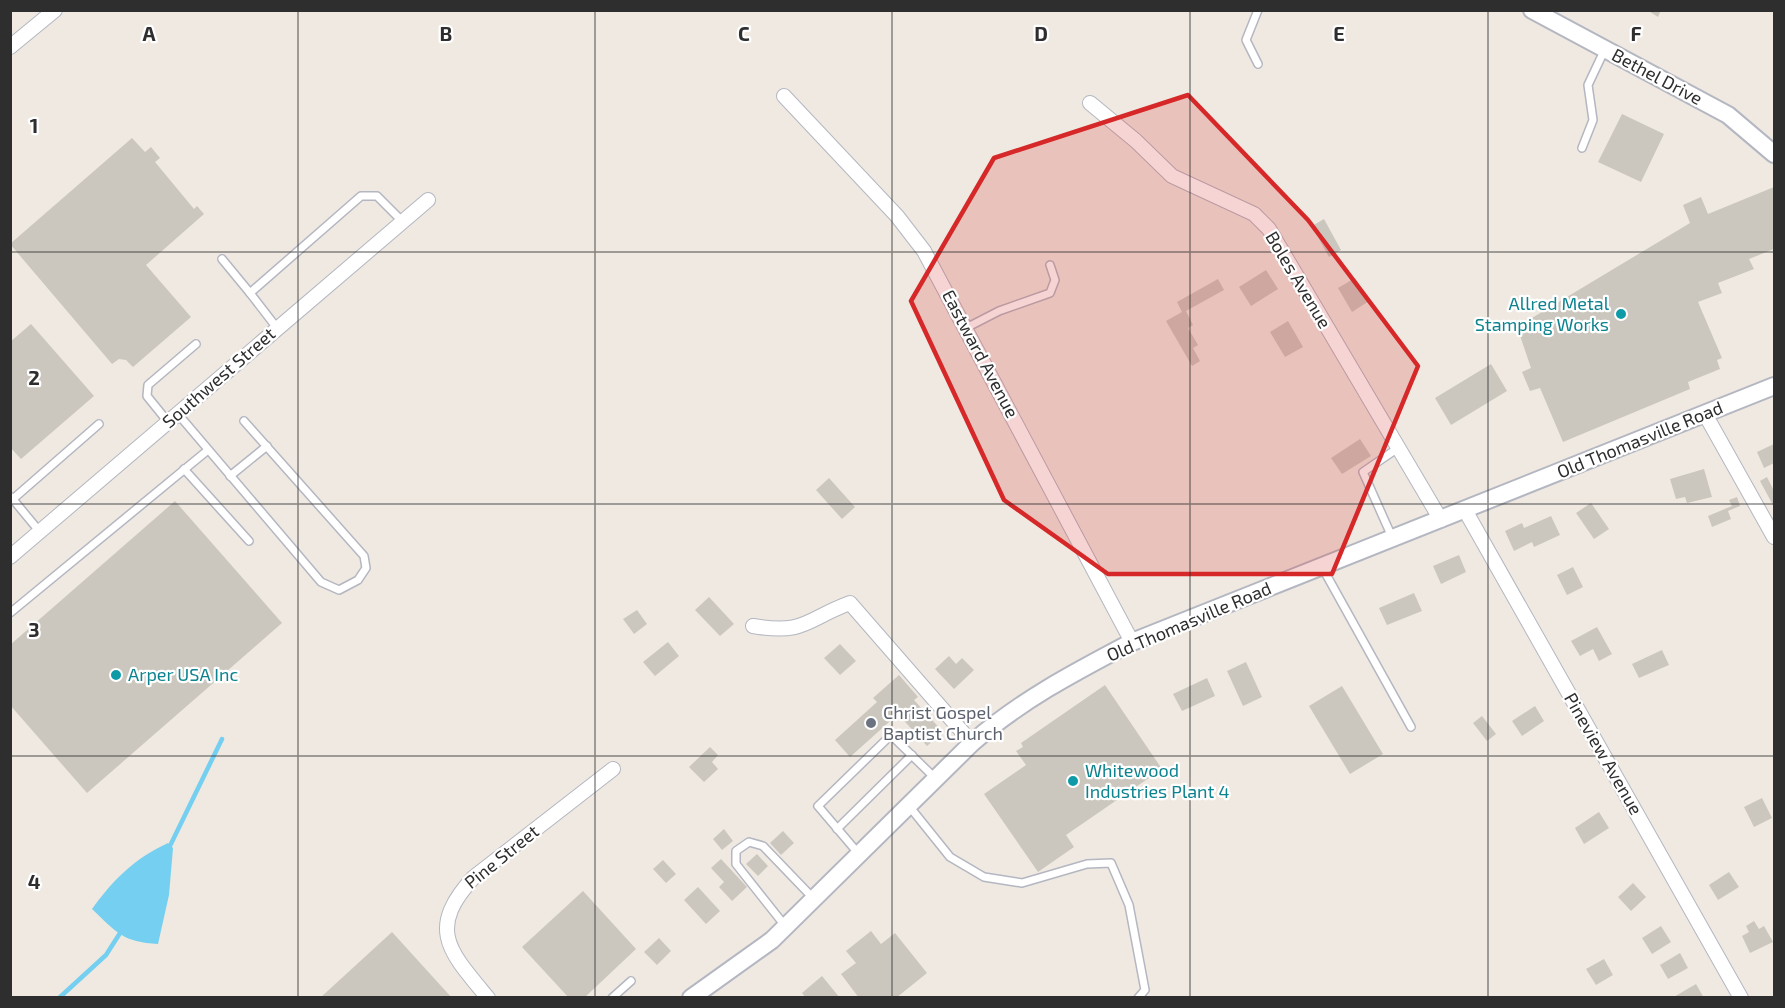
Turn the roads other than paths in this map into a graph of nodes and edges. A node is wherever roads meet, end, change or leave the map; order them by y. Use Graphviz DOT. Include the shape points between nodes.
graph roads {
  1 [pos="55,10"];
  2 [pos="1258,10"];
  3 [pos="1532,10"];
  4 [pos="10,47"];
  5 [pos="1605,49"];
  6 [pos="1258,64"];
  7 [pos="784,96"];
  8 [pos="1090,104"];
  9 [pos="1582,148"];
  10 [pos="1774,154"];
  11 [pos="428,200"];
  12 [pos="402,222"];
  13 [pos="222,259"];
  14 [pos="1050,265"];
  15 [pos="250,292"];
  16 [pos="277,328"];
  17 [pos="966,328"];
  18 [pos="196,344"];
  19 [pos="1774,386"];
  20 [pos="1705,414"];
  21 [pos="173,418"];
  22 [pos="244,421"];
  23 [pos="99,424"];
  24 [pos="267,446"];
  25 [pos="1398,448"];
  26 [pos="208,450"];
  27 [pos="184,469"];
  28 [pos="230,476"];
  29 [pos="12,498"];
  30 [pos="1465,510"];
  31 [pos="1441,520"];
  32 [pos="40,532"];
  33 [pos="1774,537"];
  34 [pos="1393,539"];
  35 [pos="249,542"];
  36 [pos="10,557"];
  37 [pos="1322,567"];
  38 [pos="10,613"];
  39 [pos="753,626"];
  40 [pos="1132,642"];
  41 [pos="1411,727"];
  42 [pos="972,743"];
  43 [pos="912,755"];
  44 [pos="613,769"];
  45 [pos="936,778"];
  46 [pos="909,806"];
  47 [pos="837,829"];
  48 [pos="860,855"];
  49 [pos="815,899"];
  50 [pos="786,927"];
  51 [pos="631,981"];
  52 [pos="488,998"];
  53 [pos="612,998"];
  54 [pos="691,998"];
  55 [pos="1138,998"];
  56 [pos="1741,998"];
  1 -- 4 [label="street"];
  2 -- 6 [label="lane" via="1246,40"];
  3 -- 5 [label="street, Bethel Drive"];
  5 -- 9 [label="lane" via="1588,85 1593,120"];
  5 -- 10 [label="street, Bethel Drive" via="1728,115"];
  7 -- 17 [label="street, Eastward Avenue" via="904,225 924,251"];
  8 -- 25 [label="street, Boles Avenue" via="1172,176 1254,214 1269,229"];
  11 -- 12 [label="street, Southwest Street"];
  12 -- 15 [label="lane" via="377,196 361,196"];
  12 -- 16 [label="street, Southwest Street"];
  13 -- 15 [label="lane"];
  14 -- 17 [label="lane" via="1055,280 1050,293"];
  15 -- 16 [label="lane"];
  16 -- 21 [label="street, Southwest Street"];
  17 -- 40 [label="street, Eastward Avenue"];
  18 -- 21 [label="lane" via="148,385 147,396"];
  19 -- 20 [label="street, Old Thomasville Road"];
  20 -- 30 [label="street, Old Thomasville Road"];
  20 -- 33 [label="street"];
  21 -- 26 [label="lane"];
  21 -- 32 [label="street, Southwest Street"];
  22 -- 24 [label="lane"];
  23 -- 29 [label="lane"];
  24 -- 28 [label="lane"];
  24 -- 28 [label="lane" via="364,556 366,568 358,580 339,590 321,582"];
  25 -- 31 [label="street, Boles Avenue"];
  25 -- 34 [label="lane" via="1363,472"];
  26 -- 27 [label="lane"];
  26 -- 28 [label="lane"];
  27 -- 35 [label="lane"];
  27 -- 38 [label="lane"];
  29 -- 32 [label="lane"];
  30 -- 31 [label="street, Old Thomasville Road"];
  30 -- 56 [label="street, Pineview Avenue"];
  31 -- 34 [label="street, Old Thomasville Road"];
  32 -- 36 [label="street, Southwest Street"];
  34 -- 37 [label="street, Old Thomasville Road"];
  37 -- 40 [label="street, Old Thomasville Road"];
  37 -- 41 [label="lane"];
  39 -- 42 [label="street" via="777,630 805,626 850,603"];
  40 -- 42 [label="street, Old Thomasville Road" via="1025,700"];
  42 -- 45 [label="street, Old Thomasville Road"];
  43 -- 45 [label="lane"];
  43 -- 47 [label="lane"];
  43 -- 47 [label="lane" via="891,735 818,806"];
  44 -- 52 [label="street, Pine Street" via="474,877 455,897 445,927 454,958"];
  45 -- 46 [label="street, Old Thomasville Road"];
  46 -- 48 [label="street, Old Thomasville Road"];
  46 -- 55 [label="lane" via="950,858 984,877 1022,883 1087,864 1111,863 1129,905 1145,990"];
  47 -- 48 [label="lane"];
  48 -- 49 [label="street, Old Thomasville Road"];
  49 -- 50 [label="street, Old Thomasville Road"];
  49 -- 50 [label="lane" via="763,846 749,842 736,851 736,864"];
  50 -- 54 [label="street, Old Thomasville Road"];
  51 -- 53 [label="lane"];
}
